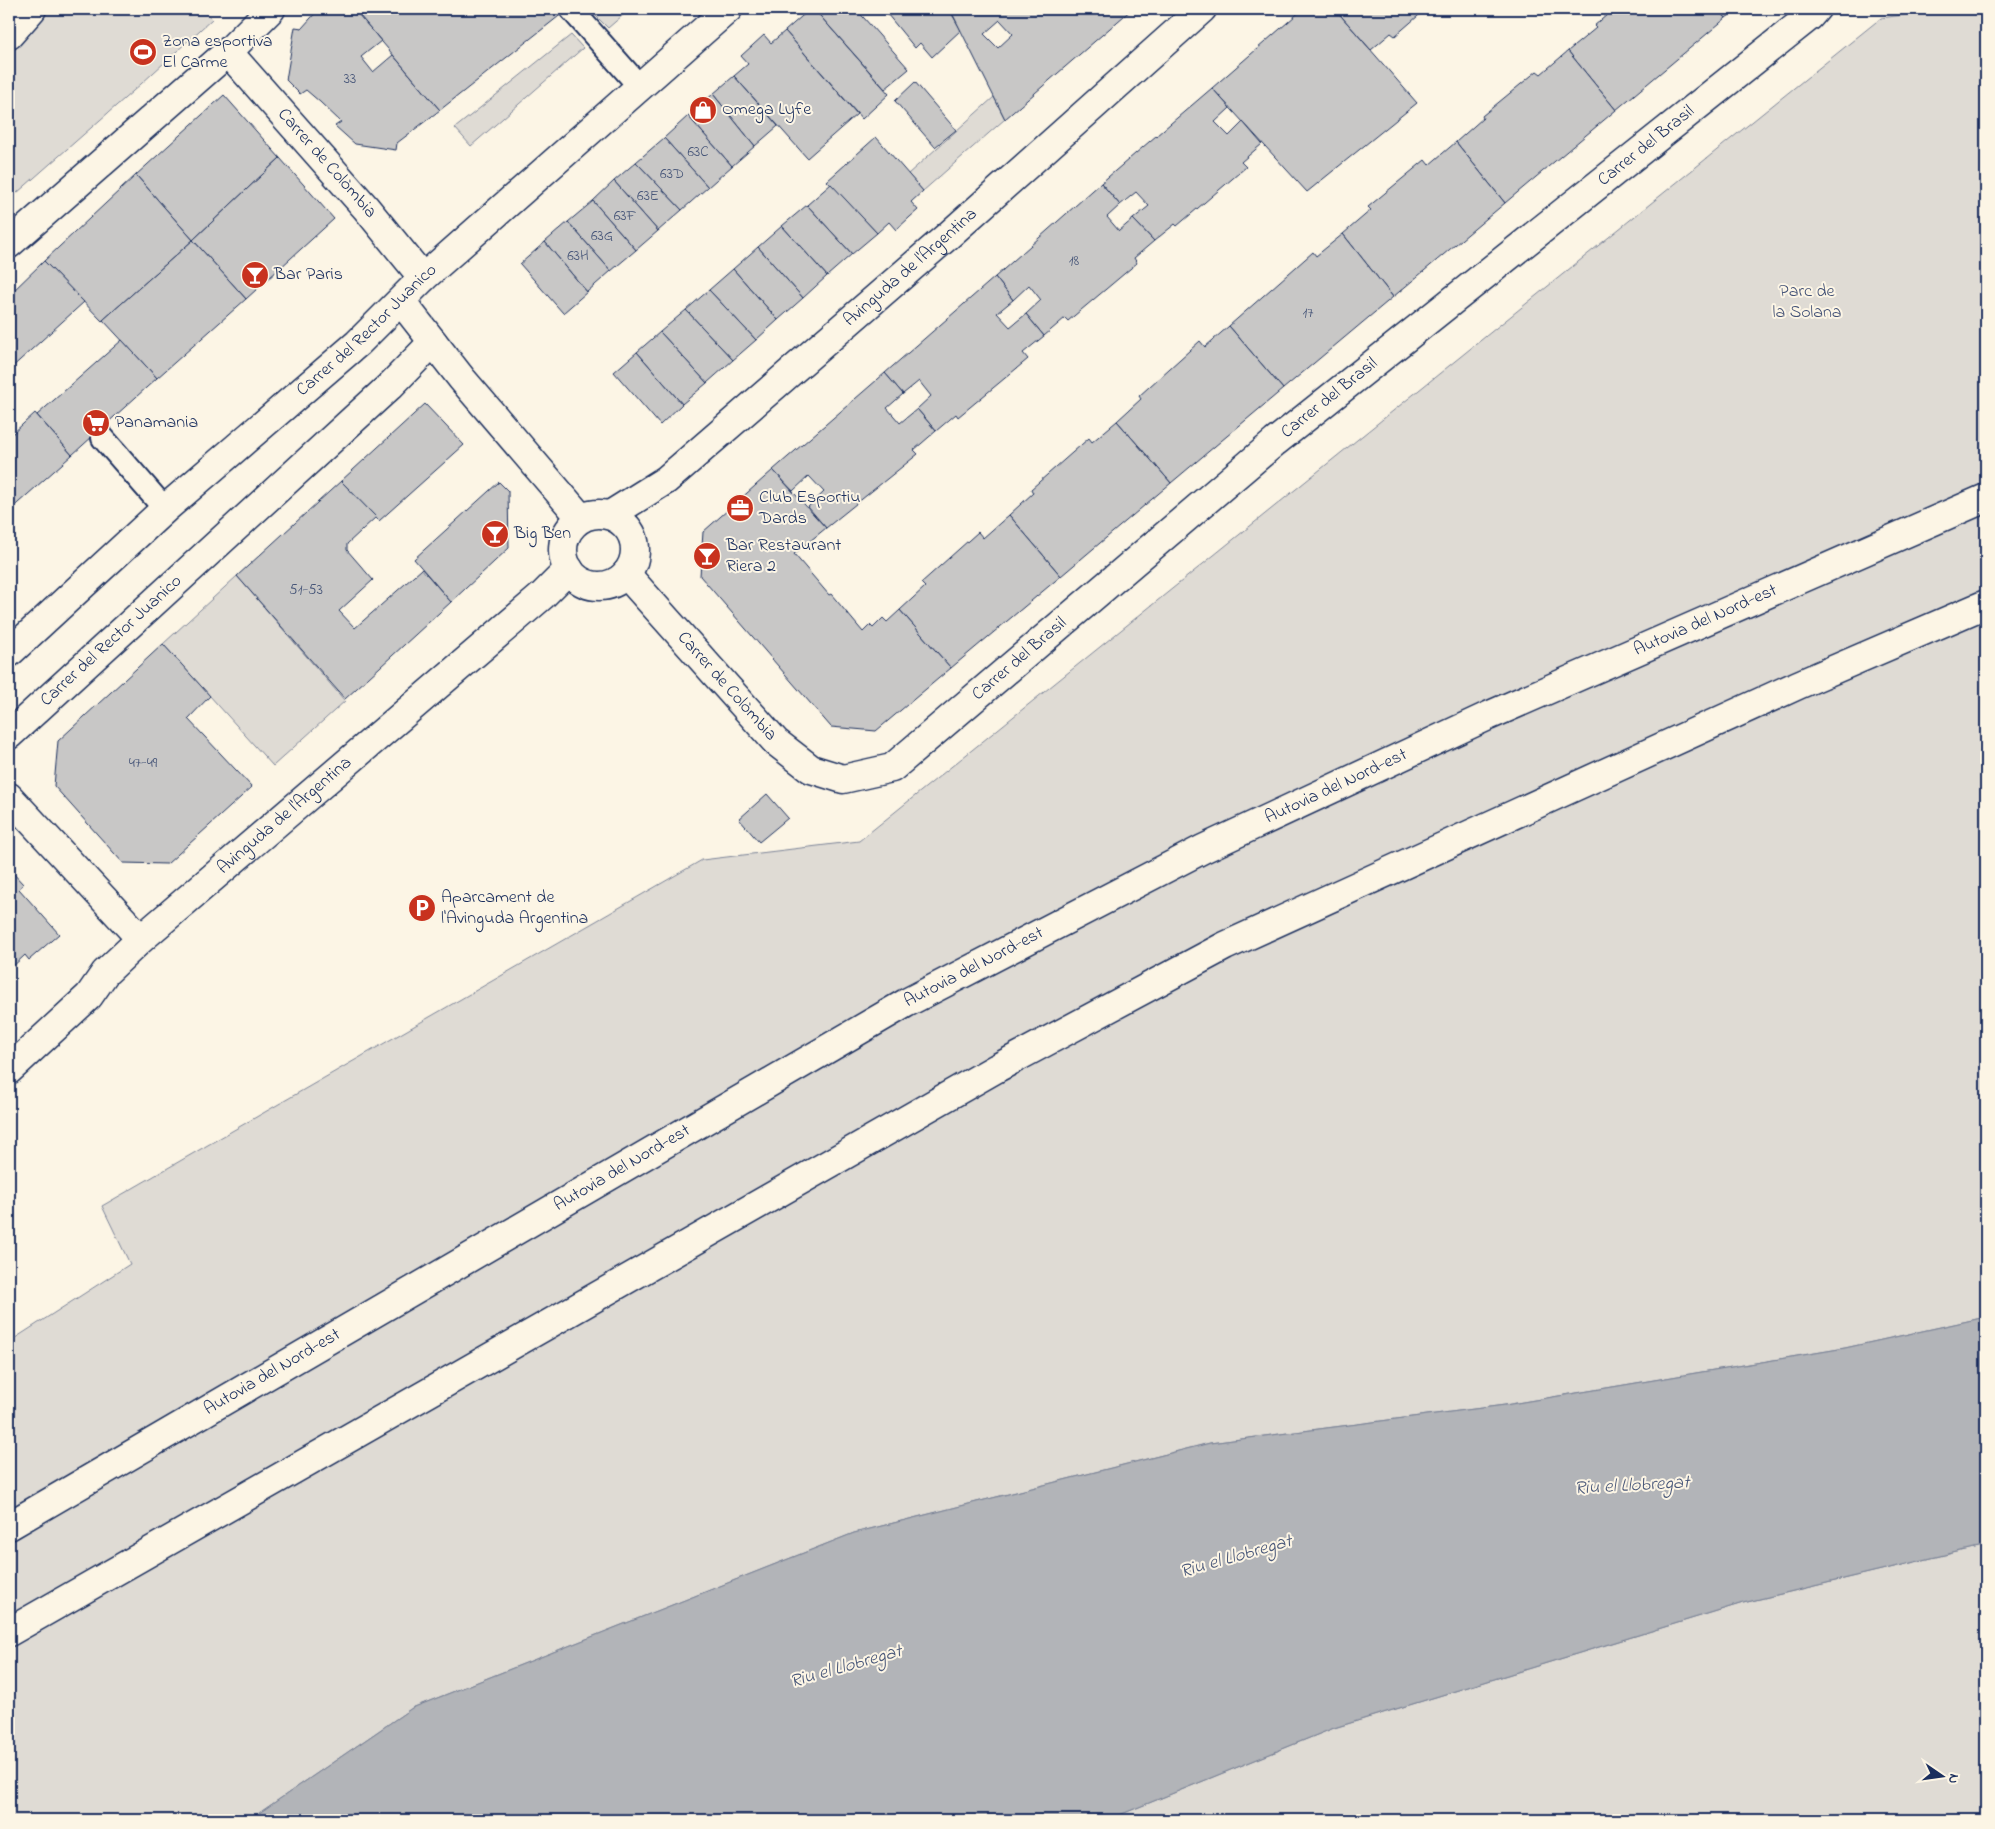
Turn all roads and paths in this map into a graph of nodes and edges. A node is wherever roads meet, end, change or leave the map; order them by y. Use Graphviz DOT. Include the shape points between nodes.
graph roads {
  1 [pos="32,9"];
  2 [pos="271,9"];
  3 [pos="572,9"];
  4 [pos="728,9"];
  5 [pos="1202,9"];
  6 [pos="1816,9"];
  7 [pos="9,35"];
  8 [pos="228,52"];
  9 [pos="640,87"];
  10 [pos="9,244"];
  11 [pos="423,278"];
  12 [pos="400,301"];
  13 [pos="433,342"];
  14 [pos="103,438"];
  15 [pos="1986,498"];
  16 [pos="165,509"];
  17 [pos="610,515"];
  18 [pos="581,518"];
  19 [pos="569,569"];
  20 [pos="626,574"];
  21 [pos="1986,604"];
  22 [pos="9,653"];
  23 [pos="9,735"];
  24 [pos="843,779"];
  25 [pos="9,797"];
  26 [pos="141,939"];
  27 [pos="9,1070"];
  28 [pos="9,1526"];
  29 [pos="9,1632"];
  1 -- 7 [label="main road"];
  2 -- 8 [label="main road"];
  3 -- 9 [label="lane"];
  4 -- 9 [label="main road, Carrer del Rector Juanico"];
  5 -- 17 [label="main road, Avinguda de l'Argentina" via="950,234 666,480"];
  6 -- 24 [label="main road, Carrer del Brasil" via="1276,442 892,768"];
  8 -- 10 [label="main road"];
  8 -- 11 [label="main road, Carrer de Colòmbia" via="366,208"];
  9 -- 11 [label="main road, Carrer del Rector Juanico"];
  11 -- 12 [label="main road, Carrer del Rector Juanico"];
  12 -- 13 [label="main road"];
  12 -- 16 [label="main road, Carrer del Rector Juanico" via="358,343"];
  13 -- 18 [label="main road"];
  13 -- 23 [label="main road, Carrer del Rector Juanico" via="384,392"];
  14 -- 16 [label="lane"];
  15 -- 28 [label="main road, Autovia del Nord-est" via="1488,716 1203,849 906,1003"];
  16 -- 22 [label="main road, Carrer del Rector Juanico"];
  17 -- 18 [label="main road" via="598,513"];
  17 -- 20 [label="main road" via="621,520 634,540 636,552"];
  18 -- 19 [label="main road" via="565,538 564,559"];
  19 -- 20 [label="main road" via="585,583 596,586 607,585"];
  19 -- 26 [label="main road, Avinguda de l'Argentina" via="542,596"];
  20 -- 24 [label="main road, Carrer de Colòmbia" via="776,742 811,769"];
  21 -- 29 [label="main road" via="1798,685 1225,946 997,1068"];
  25 -- 26 [label="main road"];
  26 -- 27 [label="main road, Avinguda de l'Argentina" via="105,973 89,996"];
}
